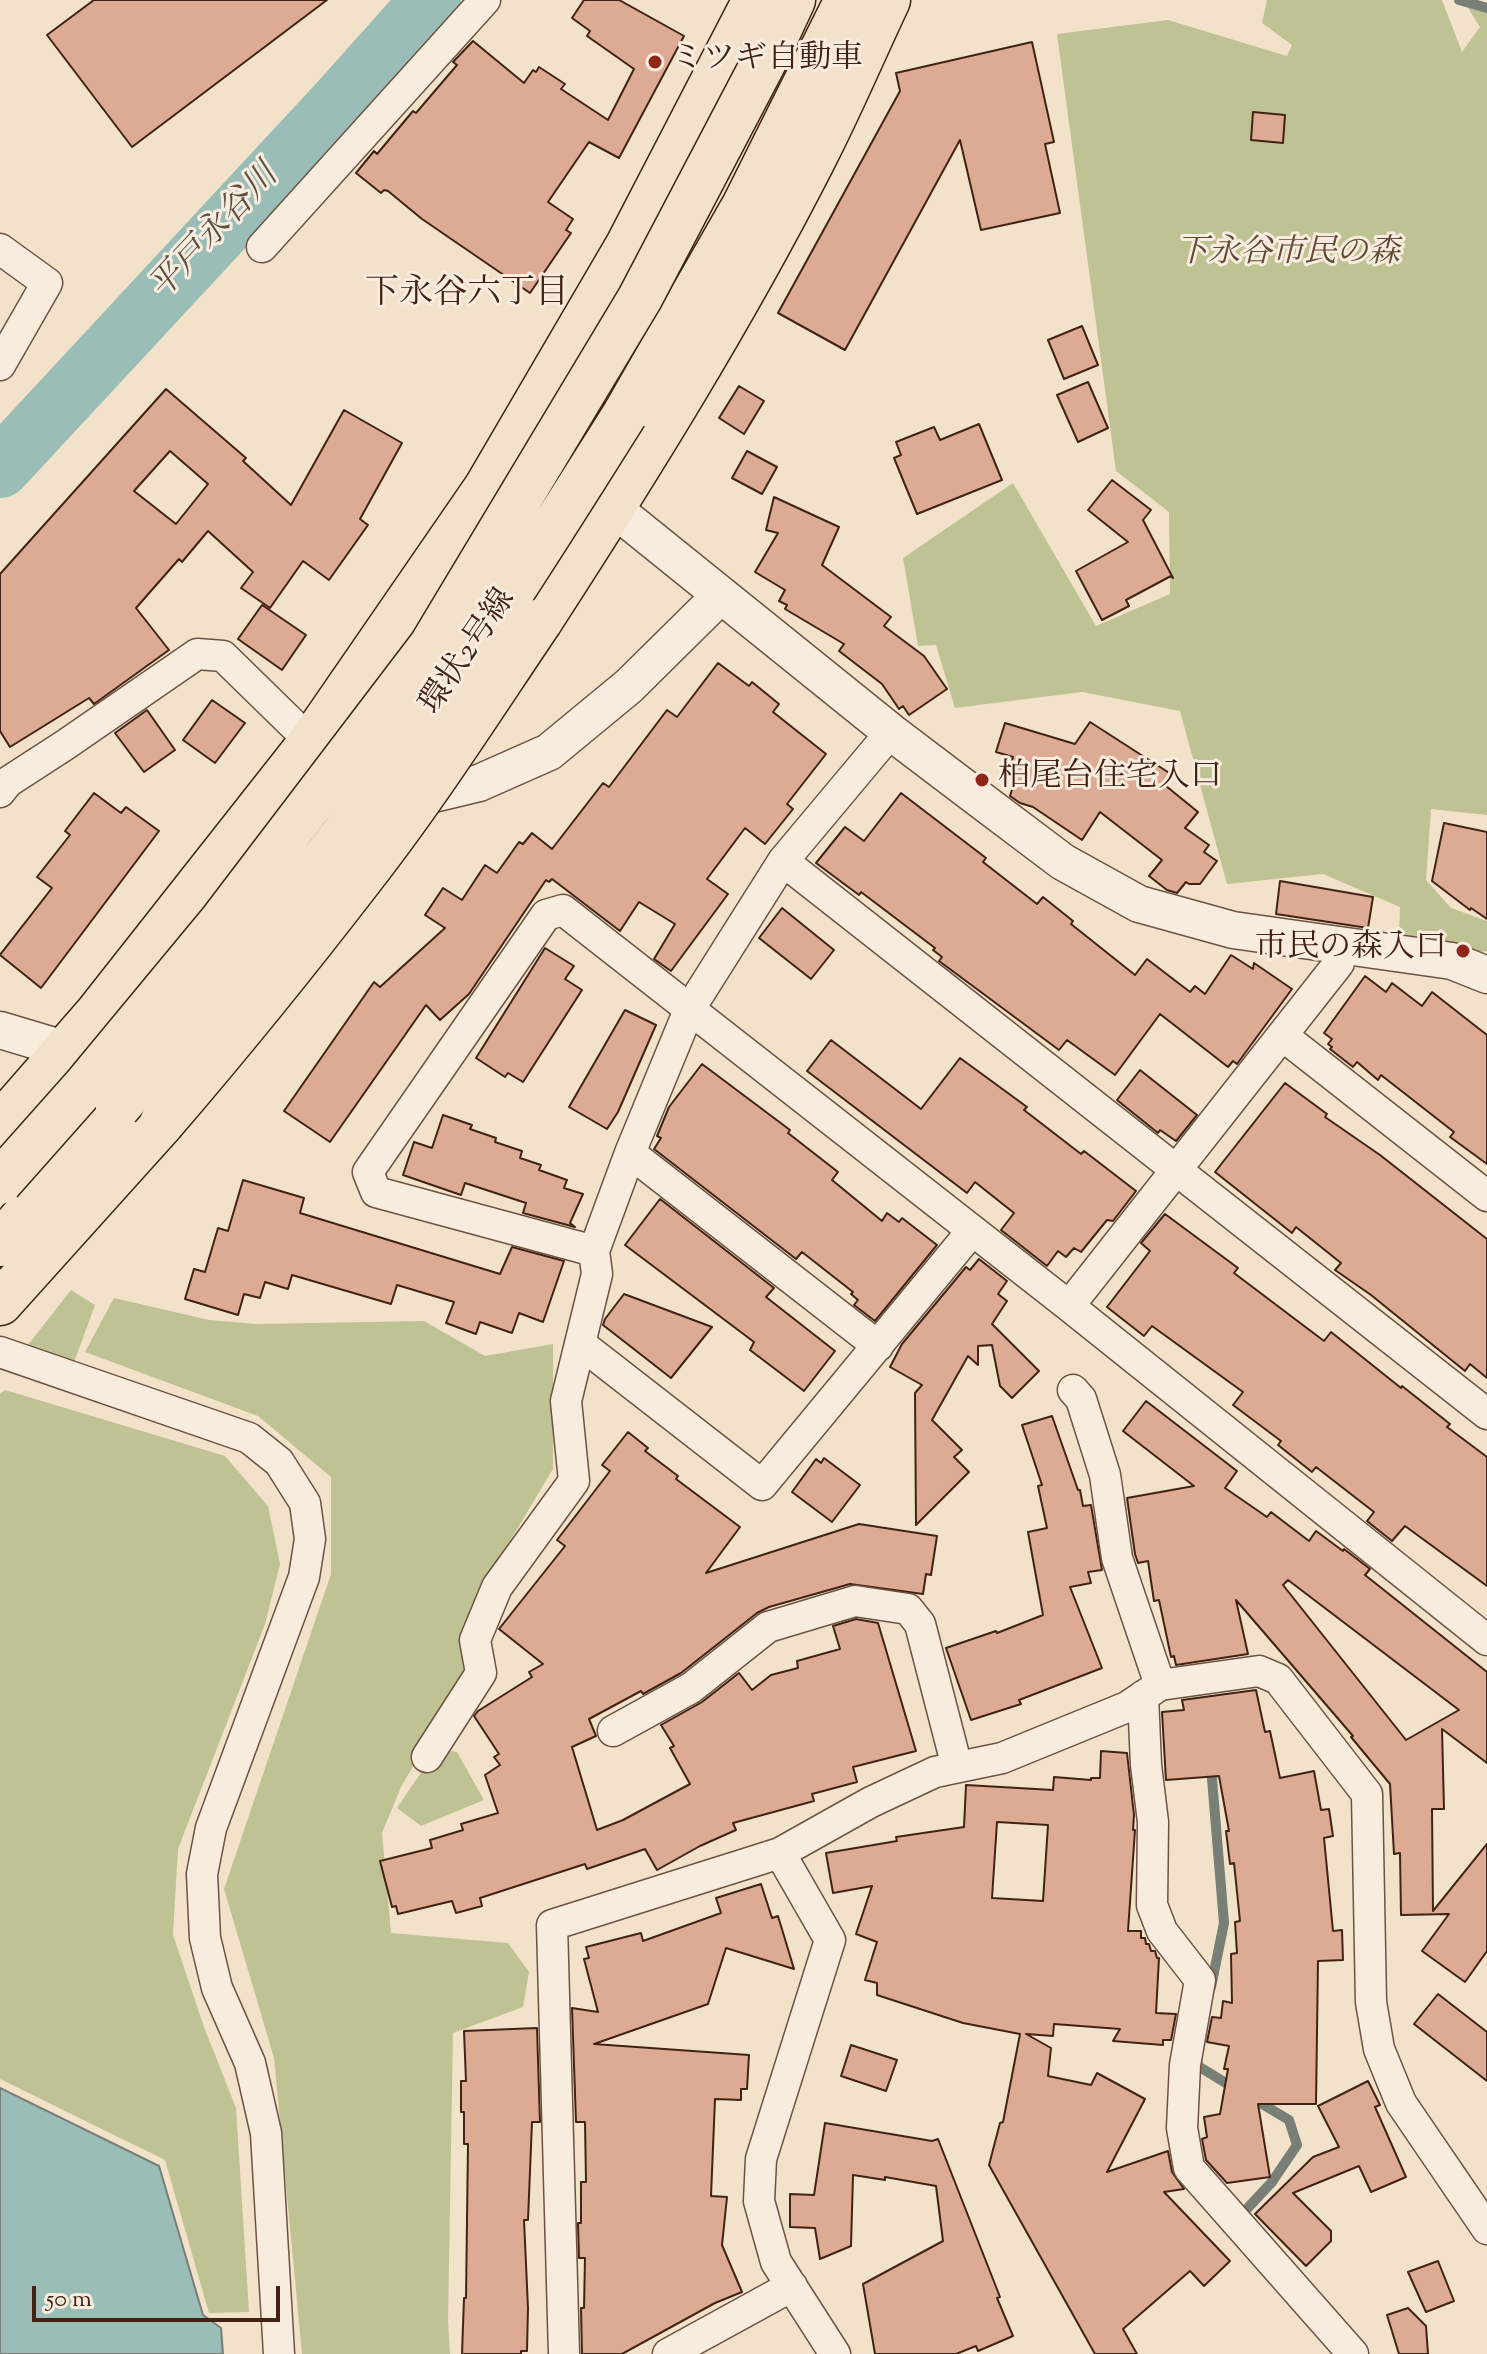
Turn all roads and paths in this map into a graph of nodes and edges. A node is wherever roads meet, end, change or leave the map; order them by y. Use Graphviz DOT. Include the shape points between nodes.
graph roads {
  1 [pos="485,0"];
  2 [pos="755,0"];
  3 [pos="793,0"];
  4 [pos="847,0"];
  5 [pos="888,0"];
  6 [pos="262,247"];
  7 [pos="0,249"];
  8 [pos="0,365"];
  9 [pos="613,508"];
  10 [pos="721,595"];
  11 [pos="891,732"];
  12 [pos="311,742"];
  13 [pos="0,792"];
  14 [pos="783,861"];
  15 [pos="1340,946"];
  16 [pos="1487,975"];
  17 [pos="689,1010"];
  18 [pos="0,1030"];
  19 [pos="1283,1036"];
  20 [pos="67,1050"];
  21 [pos="0,1125"];
  22 [pos="630,1153"];
  23 [pos="1177,1170"];
  24 [pos="0,1182"];
  25 [pos="1487,1196"];
  26 [pos="972,1231"];
  27 [pos="0,1244"];
  28 [pos="594,1251"];
  29 [pos="0,1303"];
  30 [pos="1069,1306"];
  31 [pos="582,1345"];
  32 [pos="878,1346"];
  33 [pos="0,1352"];
  34 [pos="1073,1390"];
  35 [pos="1487,1414"];
  36 [pos="1487,1640"];
  37 [pos="1151,1691"];
  38 [pos="613,1731"];
  39 [pos="427,1757"];
  40 [pos="957,1767"];
  41 [pos="780,1853"];
  42 [pos="1487,2229"];
  43 [pos="792,2286"];
  44 [pos="279,2354"];
  45 [pos="564,2354"];
  46 [pos="668,2354"];
  47 [pos="835,2354"];
  48 [pos="1353,2354"];
  1 -- 6 [label="street"];
  2 -- 12 [label="main road" via="628,245 486,488"];
  3 -- 24 [label="main road, 環状2号線, bridge" via="633,311 431,646 221,922"];
  4 -- 27 [label="main road, 環状2号線, bridge" via="744,206 625,414 429,714 297,895"];
  5 -- 9 [label="main road" via="813,159"];
  7 -- 8 [label="street" via="47,283"];
  9 -- 10 [label="street"];
  9 -- 29 [label="main road, bridge" via="451,754 363,876 224,1051"];
  10 -- 11 [label="street"];
  10 -- 20 [label="street" via="629,686 549,752 479,783 347,815 321,835 156,1046 135,1058"];
  11 -- 14 [label="street"];
  11 -- 15 [label="street" via="1063,862 1139,904 1233,930"];
  12 -- 13 [label="street" via="223,656 197,654"];
  12 -- 20 [label="main road"];
  14 -- 17 [label="street"];
  14 -- 23 [label="street"];
  15 -- 16 [label="street" via="1452,961"];
  15 -- 19 [label="street" via="1339,963"];
  17 -- 22 [label="street"];
  17 -- 26 [label="street"];
  17 -- 28 [label="street" via="563,910 546,915 368,1172 376,1192"];
  18 -- 20 [label="street"];
  19 -- 23 [label="street"];
  19 -- 25 [label="street"];
  20 -- 21 [label="main road"];
  22 -- 28 [label="street"];
  22 -- 32 [label="street"];
  23 -- 30 [label="street"];
  23 -- 35 [label="street"];
  26 -- 30 [label="street"];
  26 -- 32 [label="street"];
  28 -- 31 [label="street" via="597,1274"];
  30 -- 36 [label="street"];
  31 -- 32 [label="street" via="762,1485"];
  31 -- 39 [label="street" via="566,1401 574,1481 497,1587 475,1640 481,1673"];
  33 -- 44 [label="street" via="249,1438 279,1462 305,1503 310,1539 304,1577 211,1828 202,1874 205,1938 217,1988 250,2063 266,2133"];
  34 -- 37 [label="street" via="1081,1399 1105,1475 1117,1558"];
  37 -- 40 [label="street" via="1127,1707 1002,1758"];
  37 -- 42 [label="street" via="1259,1671 1278,1679 1367,1794 1371,2002 1379,2049 1401,2103"];
  37 -- 48 [label="street" via="1146,1765 1153,1822 1152,1905 1162,1931 1200,1980 1185,2065 1182,2128 1189,2168"];
  38 -- 40 [label="street" via="691,1688 768,1627 855,1601 908,1609 920,1624"];
  40 -- 41 [label="street" via="871,1802"];
  41 -- 43 [label="street" via="830,1940 761,2159 759,2201 776,2262"];
  41 -- 45 [label="street" via="552,1925"];
  43 -- 46 [label="street"];
  43 -- 47 [label="street"];
}
